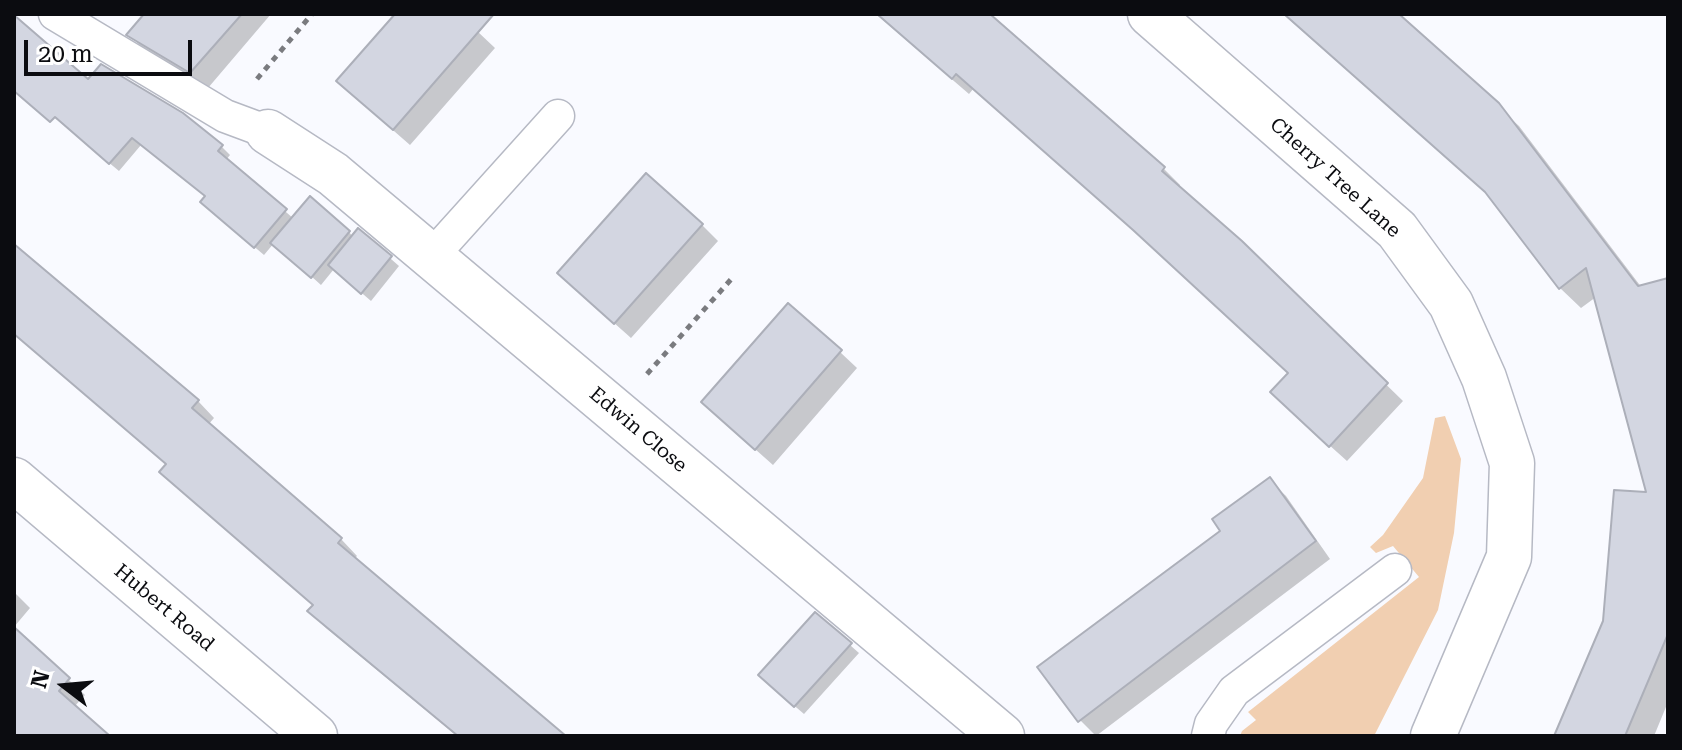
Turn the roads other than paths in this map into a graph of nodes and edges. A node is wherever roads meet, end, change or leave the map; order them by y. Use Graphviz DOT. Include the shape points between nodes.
graph roads {
  1 [pos="55,14"];
  2 [pos="1150,14"];
  3 [pos="558,116"];
  4 [pos="268,132"];
  5 [pos="431,257"];
  6 [pos="14,480"];
  7 [pos="1395,570"];
  8 [pos="315,736"];
  9 [pos="1002,736"];
  10 [pos="1208,736"];
  11 [pos="1433,736"];
  1 -- 4 [label="lane" via="225,116"];
  2 -- 11 [label="street, Cherry Tree Lane" via="1397,230 1451,304 1484,378 1512,463 1509,557"];
  3 -- 5 [label="lane"];
  4 -- 5 [label="street, Edwin Close" via="333,174"];
  5 -- 9 [label="street, Edwin Close"];
  6 -- 8 [label="street, Hubert Road"];
  7 -- 10 [label="lane" via="1234,691"];
}
